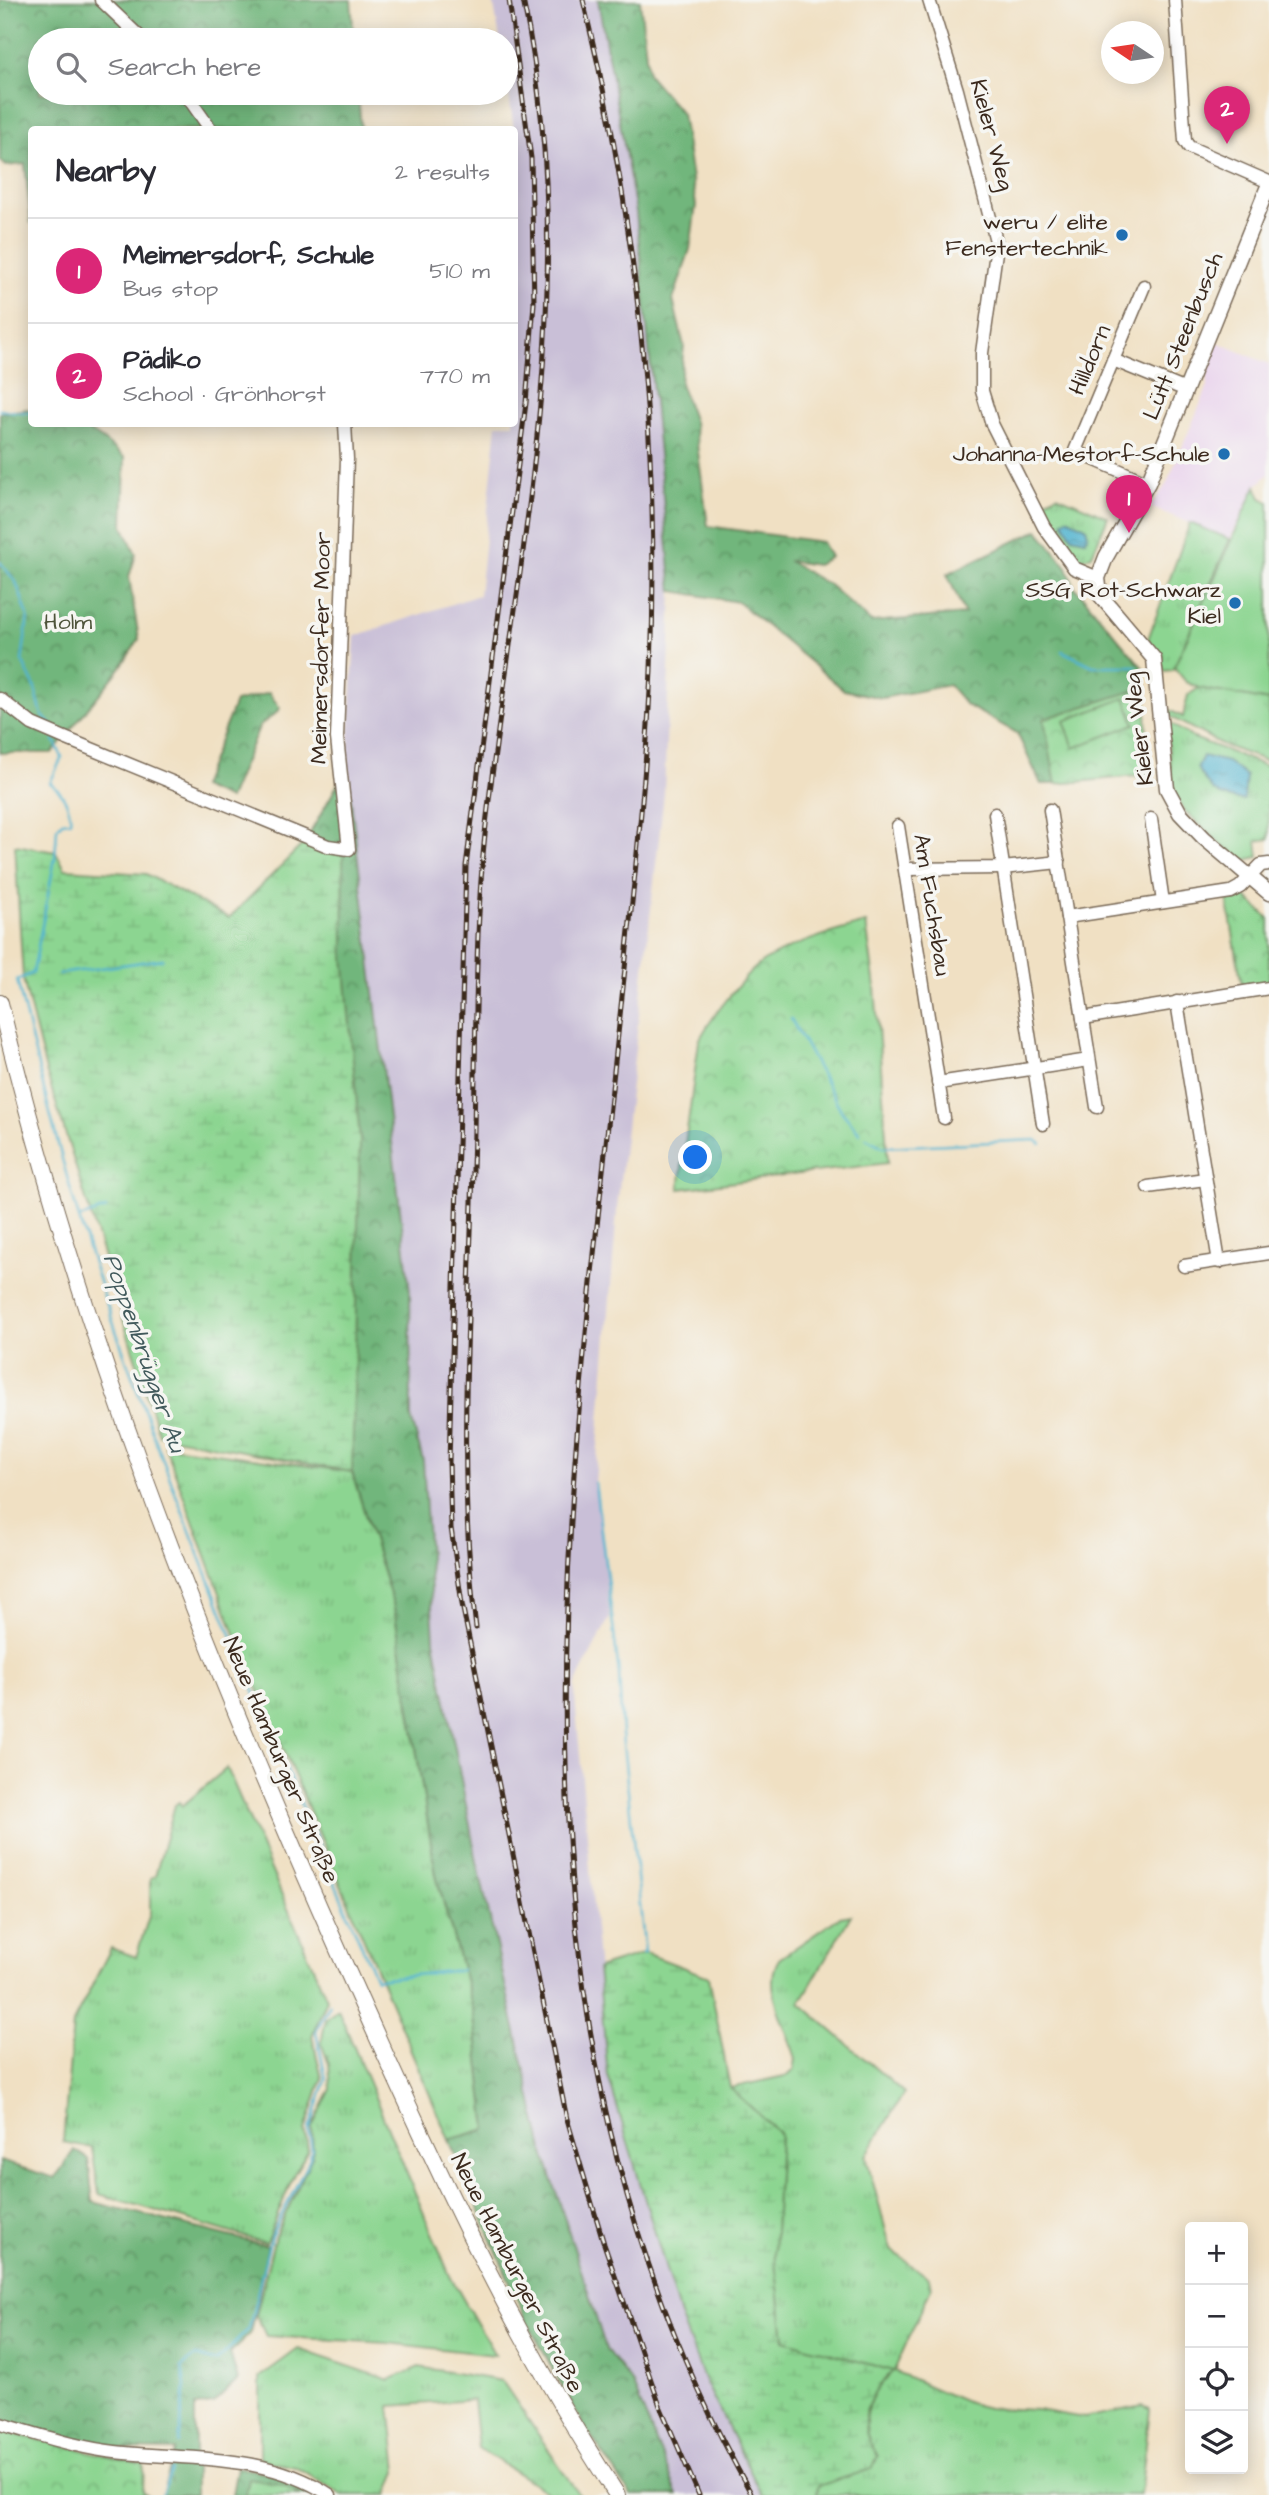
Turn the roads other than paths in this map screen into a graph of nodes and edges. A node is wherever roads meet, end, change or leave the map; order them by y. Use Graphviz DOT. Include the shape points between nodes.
graph roads {
  1 [pos="101,0"];
  2 [pos="929,0"];
  3 [pos="1175,0"];
  4 [pos="130,28"];
  5 [pos="193,105"];
  6 [pos="208,126"];
  7 [pos="1269,183"];
  8 [pos="1144,286"];
  9 [pos="1113,360"];
  10 [pos="1186,390"];
  11 [pos="345,427"];
  12 [pos="1147,483"];
  13 [pos="1098,578"];
  14 [pos="0,699"];
  15 [pos="1050,810"];
  16 [pos="995,814"];
  17 [pos="1151,819"];
  18 [pos="898,826"];
  19 [pos="1059,862"];
  20 [pos="1269,864"];
  21 [pos="1003,868"];
  22 [pos="905,869"];
  23 [pos="1250,876"];
  24 [pos="1269,893"];
  25 [pos="1163,902"];
  26 [pos="1067,917"];
  27 [pos="1269,988"];
  28 [pos="1177,1002"];
  29 [pos="0,1003"];
  30 [pos="1083,1018"];
  31 [pos="1089,1060"];
  32 [pos="1034,1068"];
  33 [pos="938,1083"];
  34 [pos="1097,1107"];
  35 [pos="944,1118"];
  36 [pos="1043,1124"];
  37 [pos="1205,1179"];
  38 [pos="1148,1187"];
  39 [pos="1269,1253"];
  40 [pos="1219,1262"];
  41 [pos="1184,1266"];
  42 [pos="0,2424"];
  43 [pos="330,2495"];
  44 [pos="617,2495"];
  1 -- 4 [label="street"];
  2 -- 13 [label="street, Kieler Weg" via="997,246 982,353 982,391 992,424 1044,527 1074,568"];
  3 -- 7 [label="street" via="1185,141"];
  5 -- 6 [label="street"];
  7 -- 10 [label="street, Lütt Steenbusch"];
  8 -- 9 [label="street, Hilldorn"];
  9 -- 10 [label="street"];
  9 -- 12 [label="street, Hilldorn" via="1075,451"];
  10 -- 12 [label="street, Lütt Steenbusch"];
  11 -- 14 [label="street, Meimersdorfer Moor" via="337,738 349,849 328,846 32,724"];
  12 -- 13 [label="street, Lütt Steenbusch"];
  13 -- 23 [label="street, Kieler Weg" via="1100,596 1154,659 1167,789 1180,813"];
  15 -- 19 [label="street"];
  16 -- 21 [label="street"];
  17 -- 25 [label="street"];
  18 -- 22 [label="street, Am Fuchsbau"];
  19 -- 21 [label="street"];
  19 -- 26 [label="street"];
  20 -- 23 [label="street"];
  21 -- 22 [label="street"];
  21 -- 32 [label="street"];
  22 -- 33 [label="street, Am Fuchsbau"];
  23 -- 24 [label="street, Kieler Weg"];
  23 -- 25 [label="street" via="1231,892"];
  25 -- 26 [label="street"];
  26 -- 30 [label="street"];
  27 -- 28 [label="street"];
  28 -- 30 [label="street"];
  28 -- 37 [label="street"];
  29 -- 44 [label="main road, Neue Hamburger Straße" via="90,1326 221,1680 470,2238 542,2375"];
  30 -- 31 [label="street"];
  31 -- 32 [label="street"];
  31 -- 34 [label="street"];
  32 -- 33 [label="street"];
  32 -- 36 [label="street"];
  33 -- 35 [label="street, Am Fuchsbau"];
  37 -- 38 [label="street"];
  37 -- 40 [label="street"];
  39 -- 40 [label="street"];
  40 -- 41 [label="street"];
  42 -- 43 [label="street" via="113,2452 189,2456 283,2472"];
}
